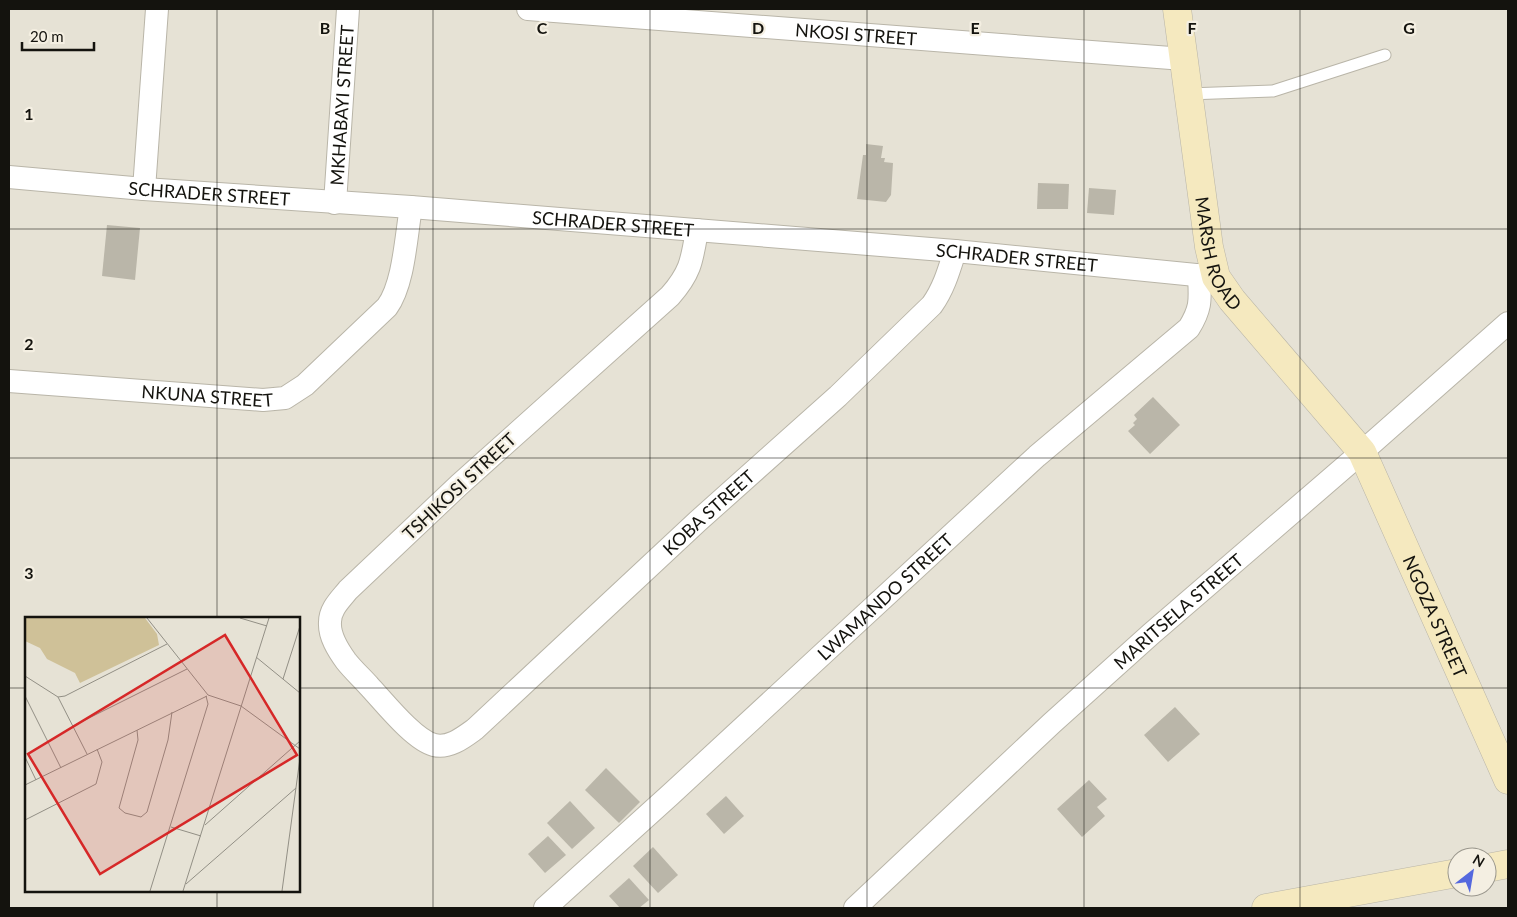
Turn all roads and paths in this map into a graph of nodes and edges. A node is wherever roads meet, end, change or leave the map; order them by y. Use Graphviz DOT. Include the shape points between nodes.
graph roads {
  1 [pos="157,9"];
  2 [pos="348,9"];
  3 [pos="528,9"];
  4 [pos="1177,9"];
  5 [pos="1385,55"];
  6 [pos="1184,59"];
  7 [pos="1188,94"];
  8 [pos="9,177"];
  9 [pos="144,189"];
  10 [pos="335,202"];
  11 [pos="410,207"];
  12 [pos="697,230"];
  13 [pos="954,251"];
  14 [pos="1208,276"];
  15 [pos="1508,323"];
  16 [pos="9,381"];
  17 [pos="1362,452"];
  18 [pos="435,746"];
  19 [pos="1508,780"];
  20 [pos="1447,875"];
  21 [pos="558,904"];
  22 [pos="855,908"];
  23 [pos="1266,908"];
  1 -- 9 [label="street"];
  2 -- 10 [label="street, MKHABAYI STREET"];
  3 -- 6 [label="street, NKOSI STREET"];
  4 -- 6 [label="street, MARSH ROAD"];
  5 -- 7 [label="lane" via="1273,91"];
  6 -- 7 [label="street, MARSH ROAD"];
  7 -- 14 [label="street, MARSH ROAD" via="1209,246"];
  8 -- 9 [label="street, SCHRADER STREET"];
  9 -- 10 [label="street, SCHRADER STREET"];
  10 -- 11 [label="street, SCHRADER STREET"];
  11 -- 12 [label="street, SCHRADER STREET"];
  11 -- 16 [label="street, NKUNA STREET" via="393,299 305,385 285,398 263,400"];
  12 -- 13 [label="street, SCHRADER STREET"];
  12 -- 18 [label="street, TSHIKOSI STREET" via="688,272 670,296 459,485 348,590 332,610 330,632 347,662 401,721"];
  13 -- 14 [label="street, SCHRADER STREET"];
  13 -- 18 [label="street, KOBA STREET" via="943,287 932,305 838,396 475,729 448,745"];
  14 -- 17 [label="street, MARSH ROAD"];
  14 -- 21 [label="street, LWAMANDO STREET" via="1196,317 1189,328 1037,456"];
  15 -- 17 [label="street, MARITSELA STREET"];
  17 -- 19 [label="street, NGOZA STREET"];
  17 -- 22 [label="street, MARITSELA STREET" via="1150,634"];
  20 -- 23 [label="street"];
}
